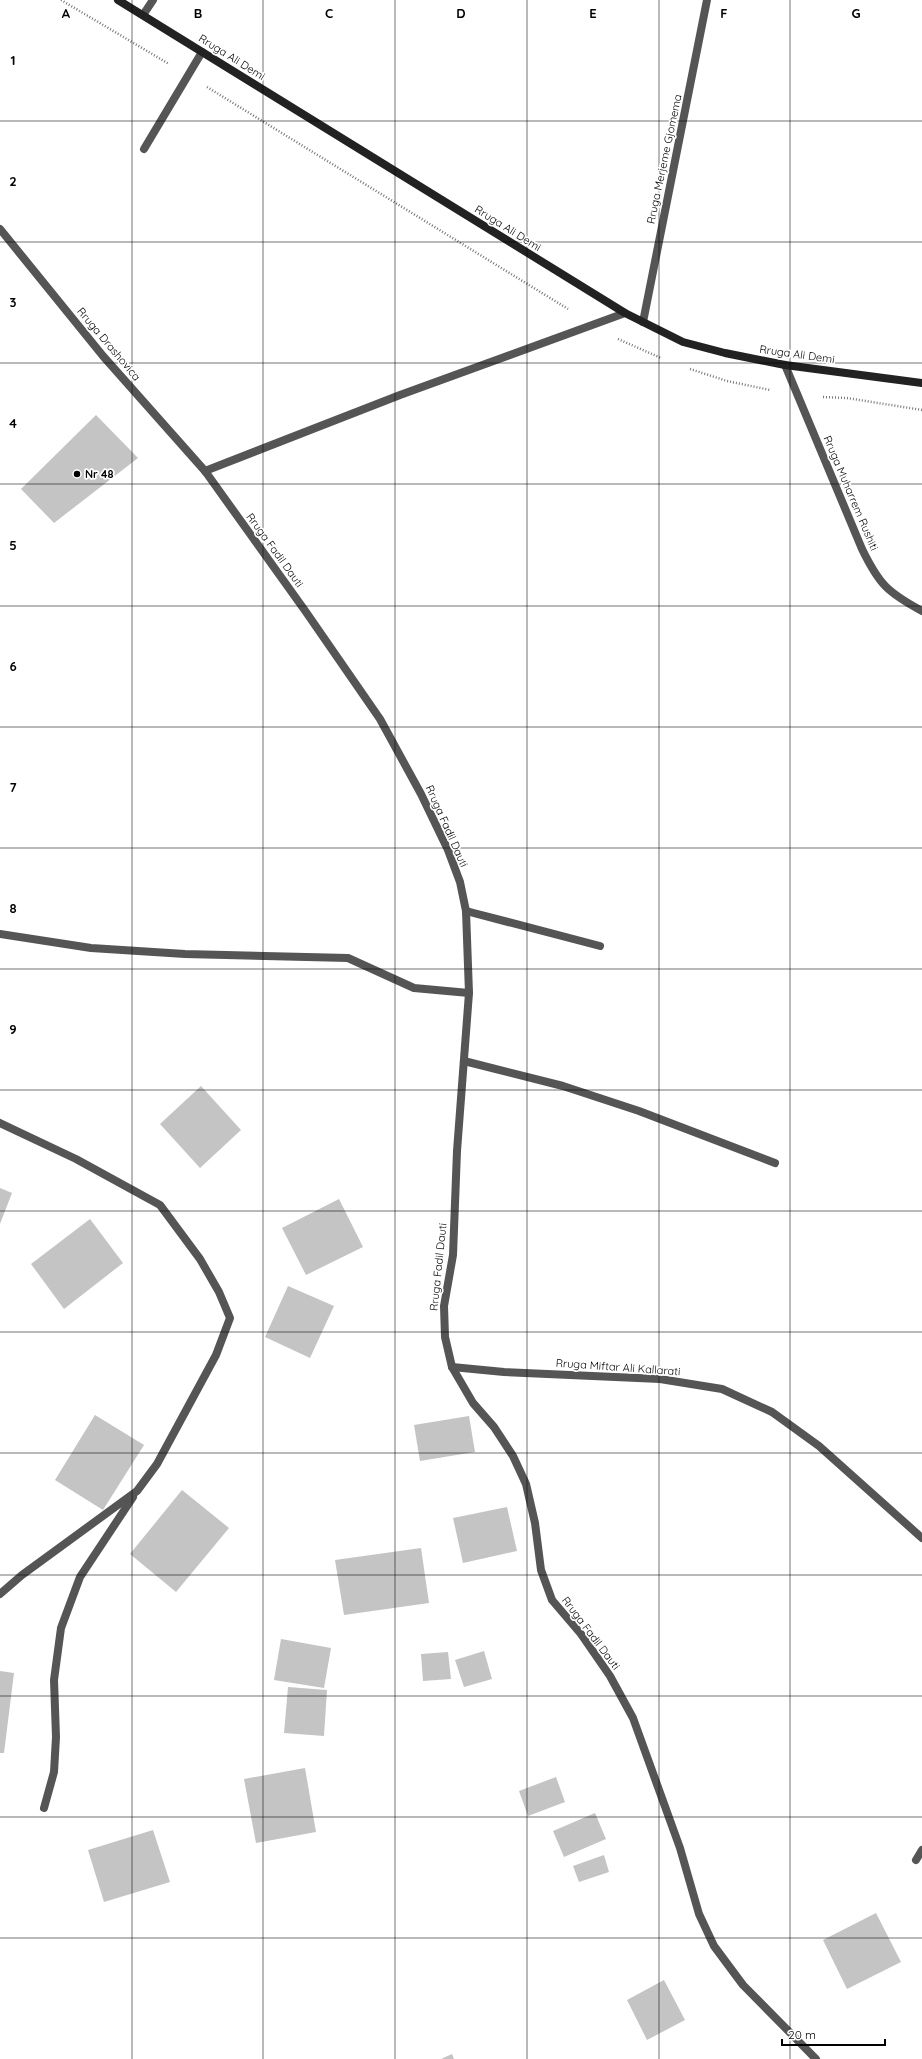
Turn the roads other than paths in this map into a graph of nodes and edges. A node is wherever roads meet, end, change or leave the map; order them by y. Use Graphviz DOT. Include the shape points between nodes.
graph roads {
  1 [pos="118,0"];
  2 [pos="153,0"];
  3 [pos="708,0"];
  4 [pos="143,15"];
  5 [pos="202,52"];
  6 [pos="144,149"];
  7 [pos="0,229"];
  8 [pos="624,313"];
  9 [pos="643,322"];
  10 [pos="785,365"];
  11 [pos="922,383"];
  12 [pos="205,471"];
  13 [pos="922,611"];
  14 [pos="466,911"];
  15 [pos="0,934"];
  16 [pos="600,946"];
  17 [pos="469,993"];
  18 [pos="464,1061"];
  19 [pos="0,1123"];
  20 [pos="775,1163"];
  21 [pos="452,1367"];
  22 [pos="137,1491"];
  23 [pos="922,1538"];
  24 [pos="0,1594"];
  25 [pos="44,1808"];
  26 [pos="922,1850"];
  27 [pos="916,1860"];
  28 [pos="816,2059"];
  1 -- 4 [label="main road, Rruga Ali Demi"];
  2 -- 4 [label="street"];
  3 -- 9 [label="street, Rruga Merjeme Gjomema"];
  4 -- 5 [label="main road, Rruga Ali Demi"];
  5 -- 6 [label="street"];
  5 -- 8 [label="main road, Rruga Ali Demi"];
  7 -- 12 [label="street, Rruga Drashovica" via="103,356"];
  8 -- 9 [label="main road, Rruga Ali Demi"];
  8 -- 12 [label="street" via="400,395"];
  9 -- 10 [label="main road, Rruga Ali Demi" via="683,342"];
  10 -- 11 [label="main road, Rruga Ali Demi"];
  10 -- 13 [label="street, Rruga Muharrem Rushiti" via="858,542 874,573 889,592"];
  12 -- 14 [label="street, Rruga Fadil Dauti" via="380,719 422,794 448,850 460,882"];
  14 -- 16 [label="street"];
  14 -- 17 [label="street, Rruga Fadil Dauti"];
  15 -- 17 [label="street" via="91,948 185,954 348,958 414,988"];
  17 -- 18 [label="street, Rruga Fadil Dauti"];
  18 -- 20 [label="street" via="570,1088 639,1111"];
  18 -- 21 [label="street, Rruga Fadil Dauti" via="453,1255 444,1306 445,1337"];
  19 -- 22 [label="street" via="76,1159 160,1205 200,1259 230,1318 216,1355 157,1464"];
  21 -- 23 [label="street, Rruga Miftar Ali Kallarati" via="660,1379 722,1389 772,1412 819,1446"];
  21 -- 28 [label="street, Rruga Fadil Dauti" via="473,1402 514,1456 526,1484 535,1523 541,1570 552,1600 610,1676 632,1718 680,1848 699,1914 714,1946 743,1985"];
  22 -- 24 [label="street"];
  22 -- 25 [label="street" via="80,1577 61,1628 54,1680 54,1772"];
  26 -- 27 [label="street"];
}
